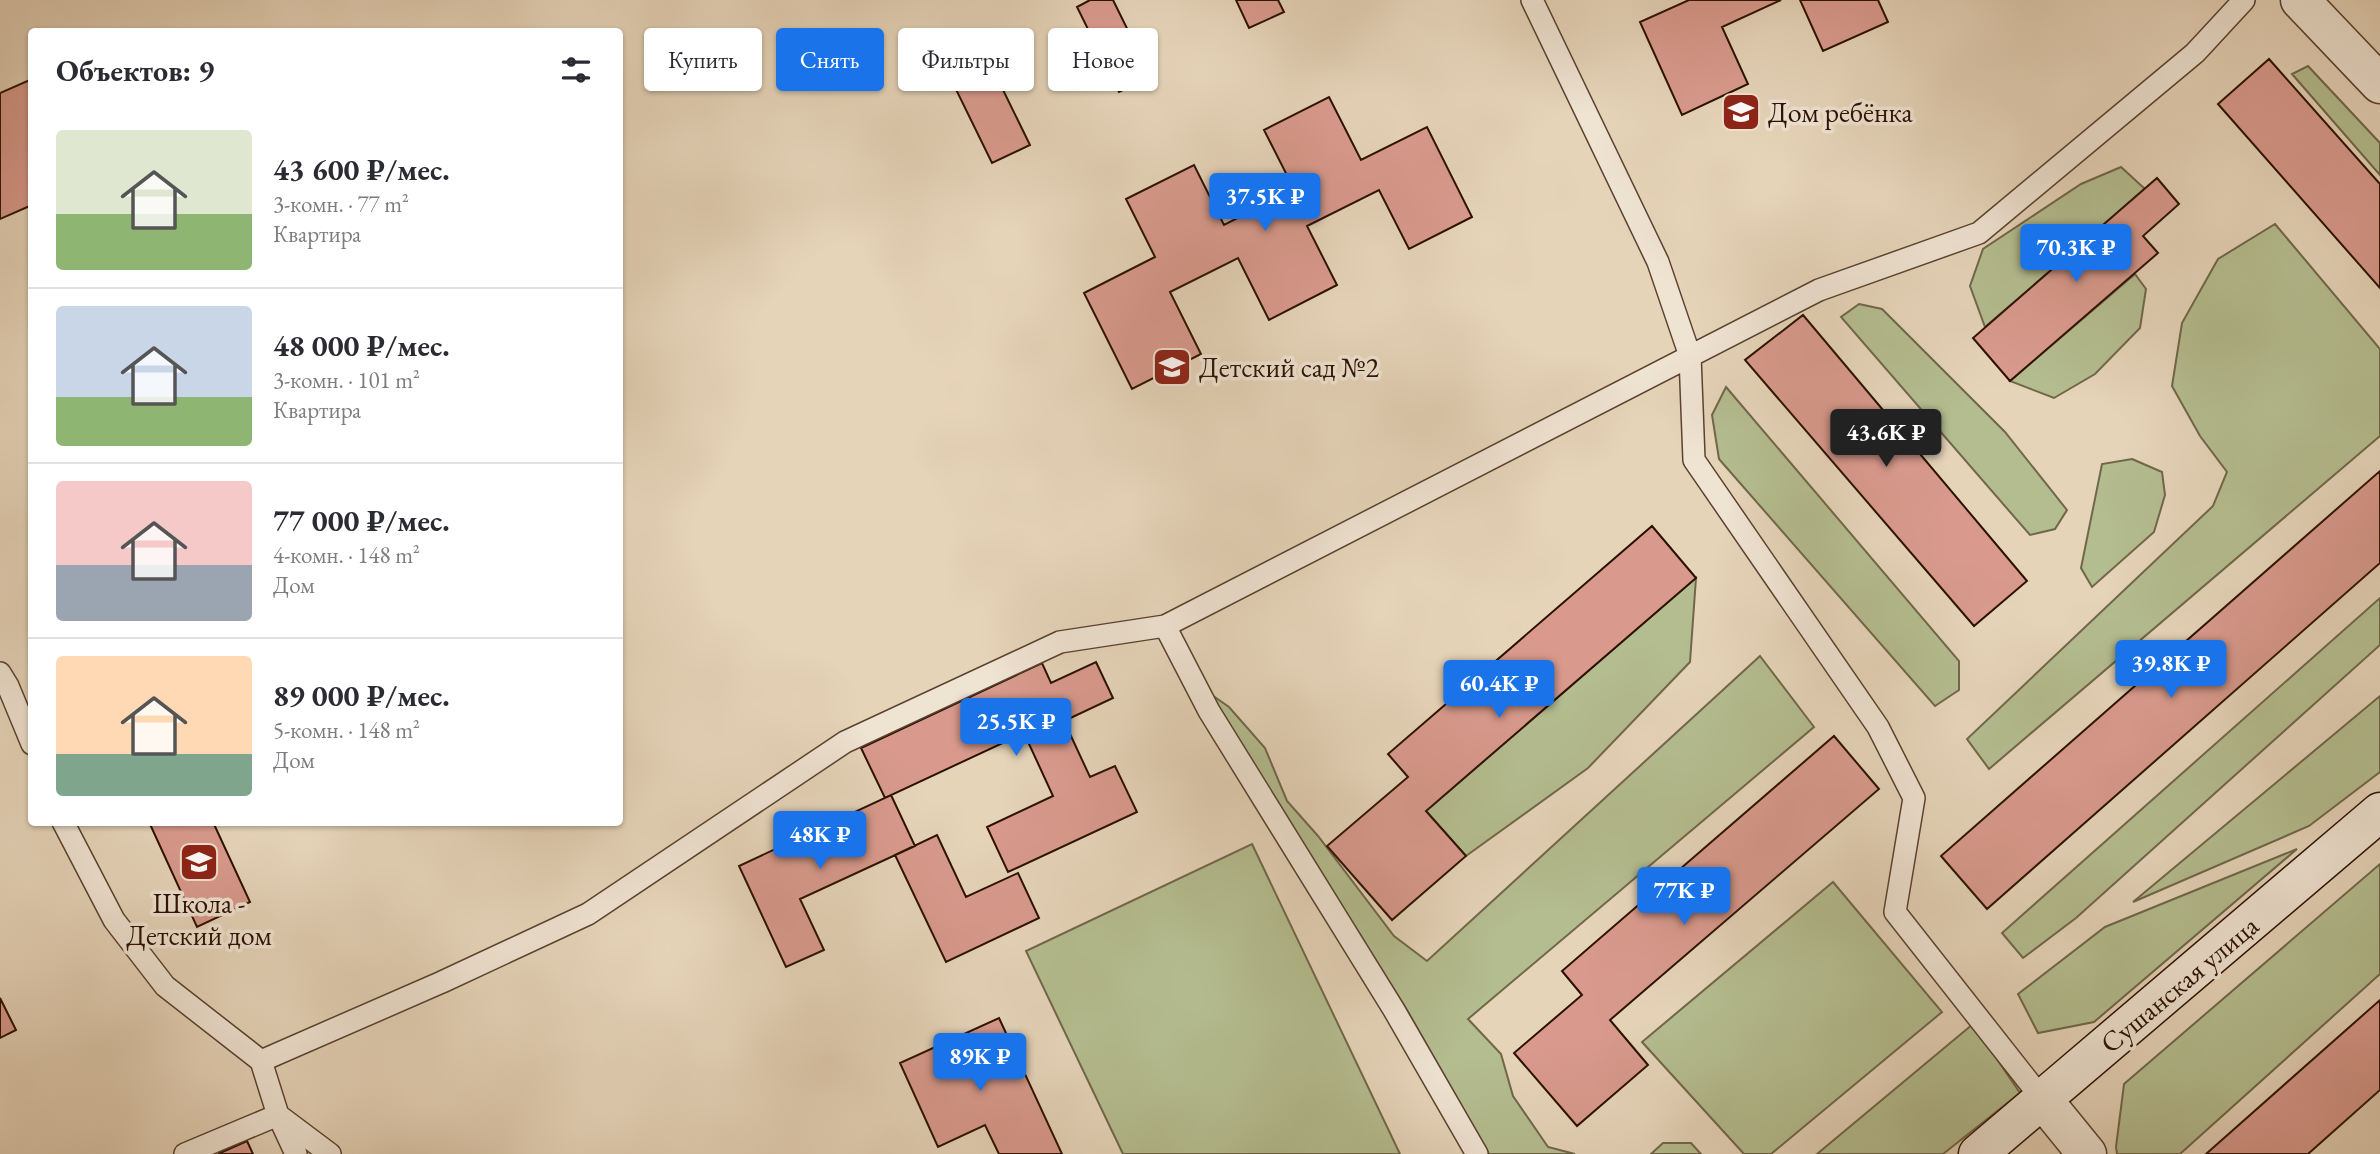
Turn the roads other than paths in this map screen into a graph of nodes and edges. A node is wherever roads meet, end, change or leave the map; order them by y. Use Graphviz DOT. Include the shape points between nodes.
graph roads {
  1 [pos="1532,0"];
  2 [pos="2244,0"];
  3 [pos="2300,0"];
  4 [pos="2380,84"];
  5 [pos="1690,356"];
  6 [pos="1165,626"];
  7 [pos="0,673"];
  8 [pos="28,734"];
  9 [pos="2380,812"];
  10 [pos="65,826"];
  11 [pos="261,1061"];
  12 [pos="2043,1100"];
  13 [pos="278,1115"];
  14 [pos="185,1154"];
  15 [pos="296,1154"];
  16 [pos="330,1154"];
  17 [pos="1477,1154"];
  18 [pos="1978,1154"];
  19 [pos="2087,1154"];
  1 -- 5 [label="lane" via="1658,262"];
  2 -- 5 [label="lane" via="2195,53 1979,233 1819,290"];
  3 -- 4 [label="main road"];
  5 -- 6 [label="lane"];
  5 -- 12 [label="lane" via="1695,460 1878,727 1913,797 1895,912"];
  6 -- 11 [label="lane" via="1060,642 845,742 588,914"];
  6 -- 17 [label="lane" via="1209,711 1394,1010"];
  7 -- 8 [label="lane"];
  9 -- 12 [label="main road, Сушанская улица"];
  10 -- 11 [label="lane" via="114,920 165,986"];
  11 -- 13 [label="lane"];
  12 -- 18 [label="main road, Сушанская улица"];
  12 -- 19 [label="main road"];
  13 -- 14 [label="lane"];
  13 -- 15 [label="lane"];
  13 -- 16 [label="lane"];
}
